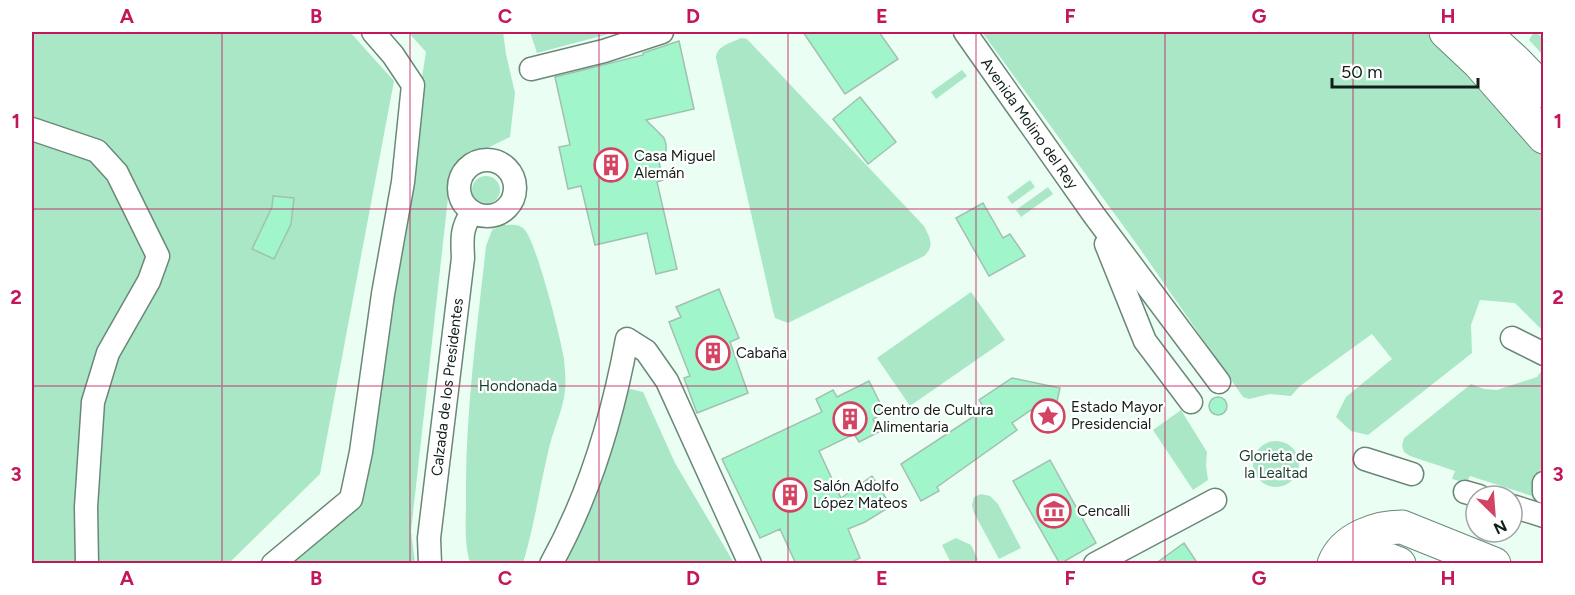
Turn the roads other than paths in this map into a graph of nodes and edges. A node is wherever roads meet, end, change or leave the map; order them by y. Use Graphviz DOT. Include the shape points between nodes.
graph roads {
  1 [pos="373,32"];
  2 [pos="662,32"];
  3 [pos="965,32"];
  4 [pos="1446,32"];
  5 [pos="1483,32"];
  6 [pos="531,69"];
  7 [pos="1544,91"];
  8 [pos="32,129"];
  9 [pos="1544,137"];
  10 [pos="472,212"];
  11 [pos="1094,215"];
  12 [pos="1512,339"];
  13 [pos="1544,354"];
  14 [pos="1219,382"];
  15 [pos="1191,402"];
  16 [pos="1365,459"];
  17 [pos="1412,474"];
  18 [pos="1544,483"];
  19 [pos="1544,492"];
  20 [pos="1215,500"];
  21 [pos="1524,510"];
  22 [pos="1544,516"];
  23 [pos="1342,554"];
  24 [pos="87,564"];
  25 [pos="273,564"];
  26 [pos="430,564"];
  27 [pos="551,564"];
  28 [pos="750,564"];
  29 [pos="1095,564"];
  30 [pos="1399,564"];
  31 [pos="1494,564"];
  1 -- 25 [label="street" via="414,85 361,452 351,500"];
  2 -- 6 [label="street"];
  3 -- 11 [label="street, Avenida Molino del Rey"];
  4 -- 9 [label="main road"];
  5 -- 7 [label="main road"];
  8 -- 24 [label="street" via="97,151 117,173 158,256 149,281 108,353 93,402 86,507"];
  10 -- 26 [label="street, Calzada de los Presidentes" via="462,236 463,258 429,538"];
  11 -- 14 [label="street, Avenida Molino del Rey"];
  11 -- 15 [label="street, Avenida Molino del Rey" via="1145,340"];
  12 -- 13 [label="street"];
  16 -- 17 [label="street"];
  18 -- 19 [label="street"];
  20 -- 29 [label="street"];
  21 -- 22 [label="street"];
  23 -- 30 [label="main road"];
  23 -- 31 [label="main road" via="1374,530 1402,526"];
  27 -- 28 [label="street" via="585,489 606,426 627,339 646,351 667,381"];
}
